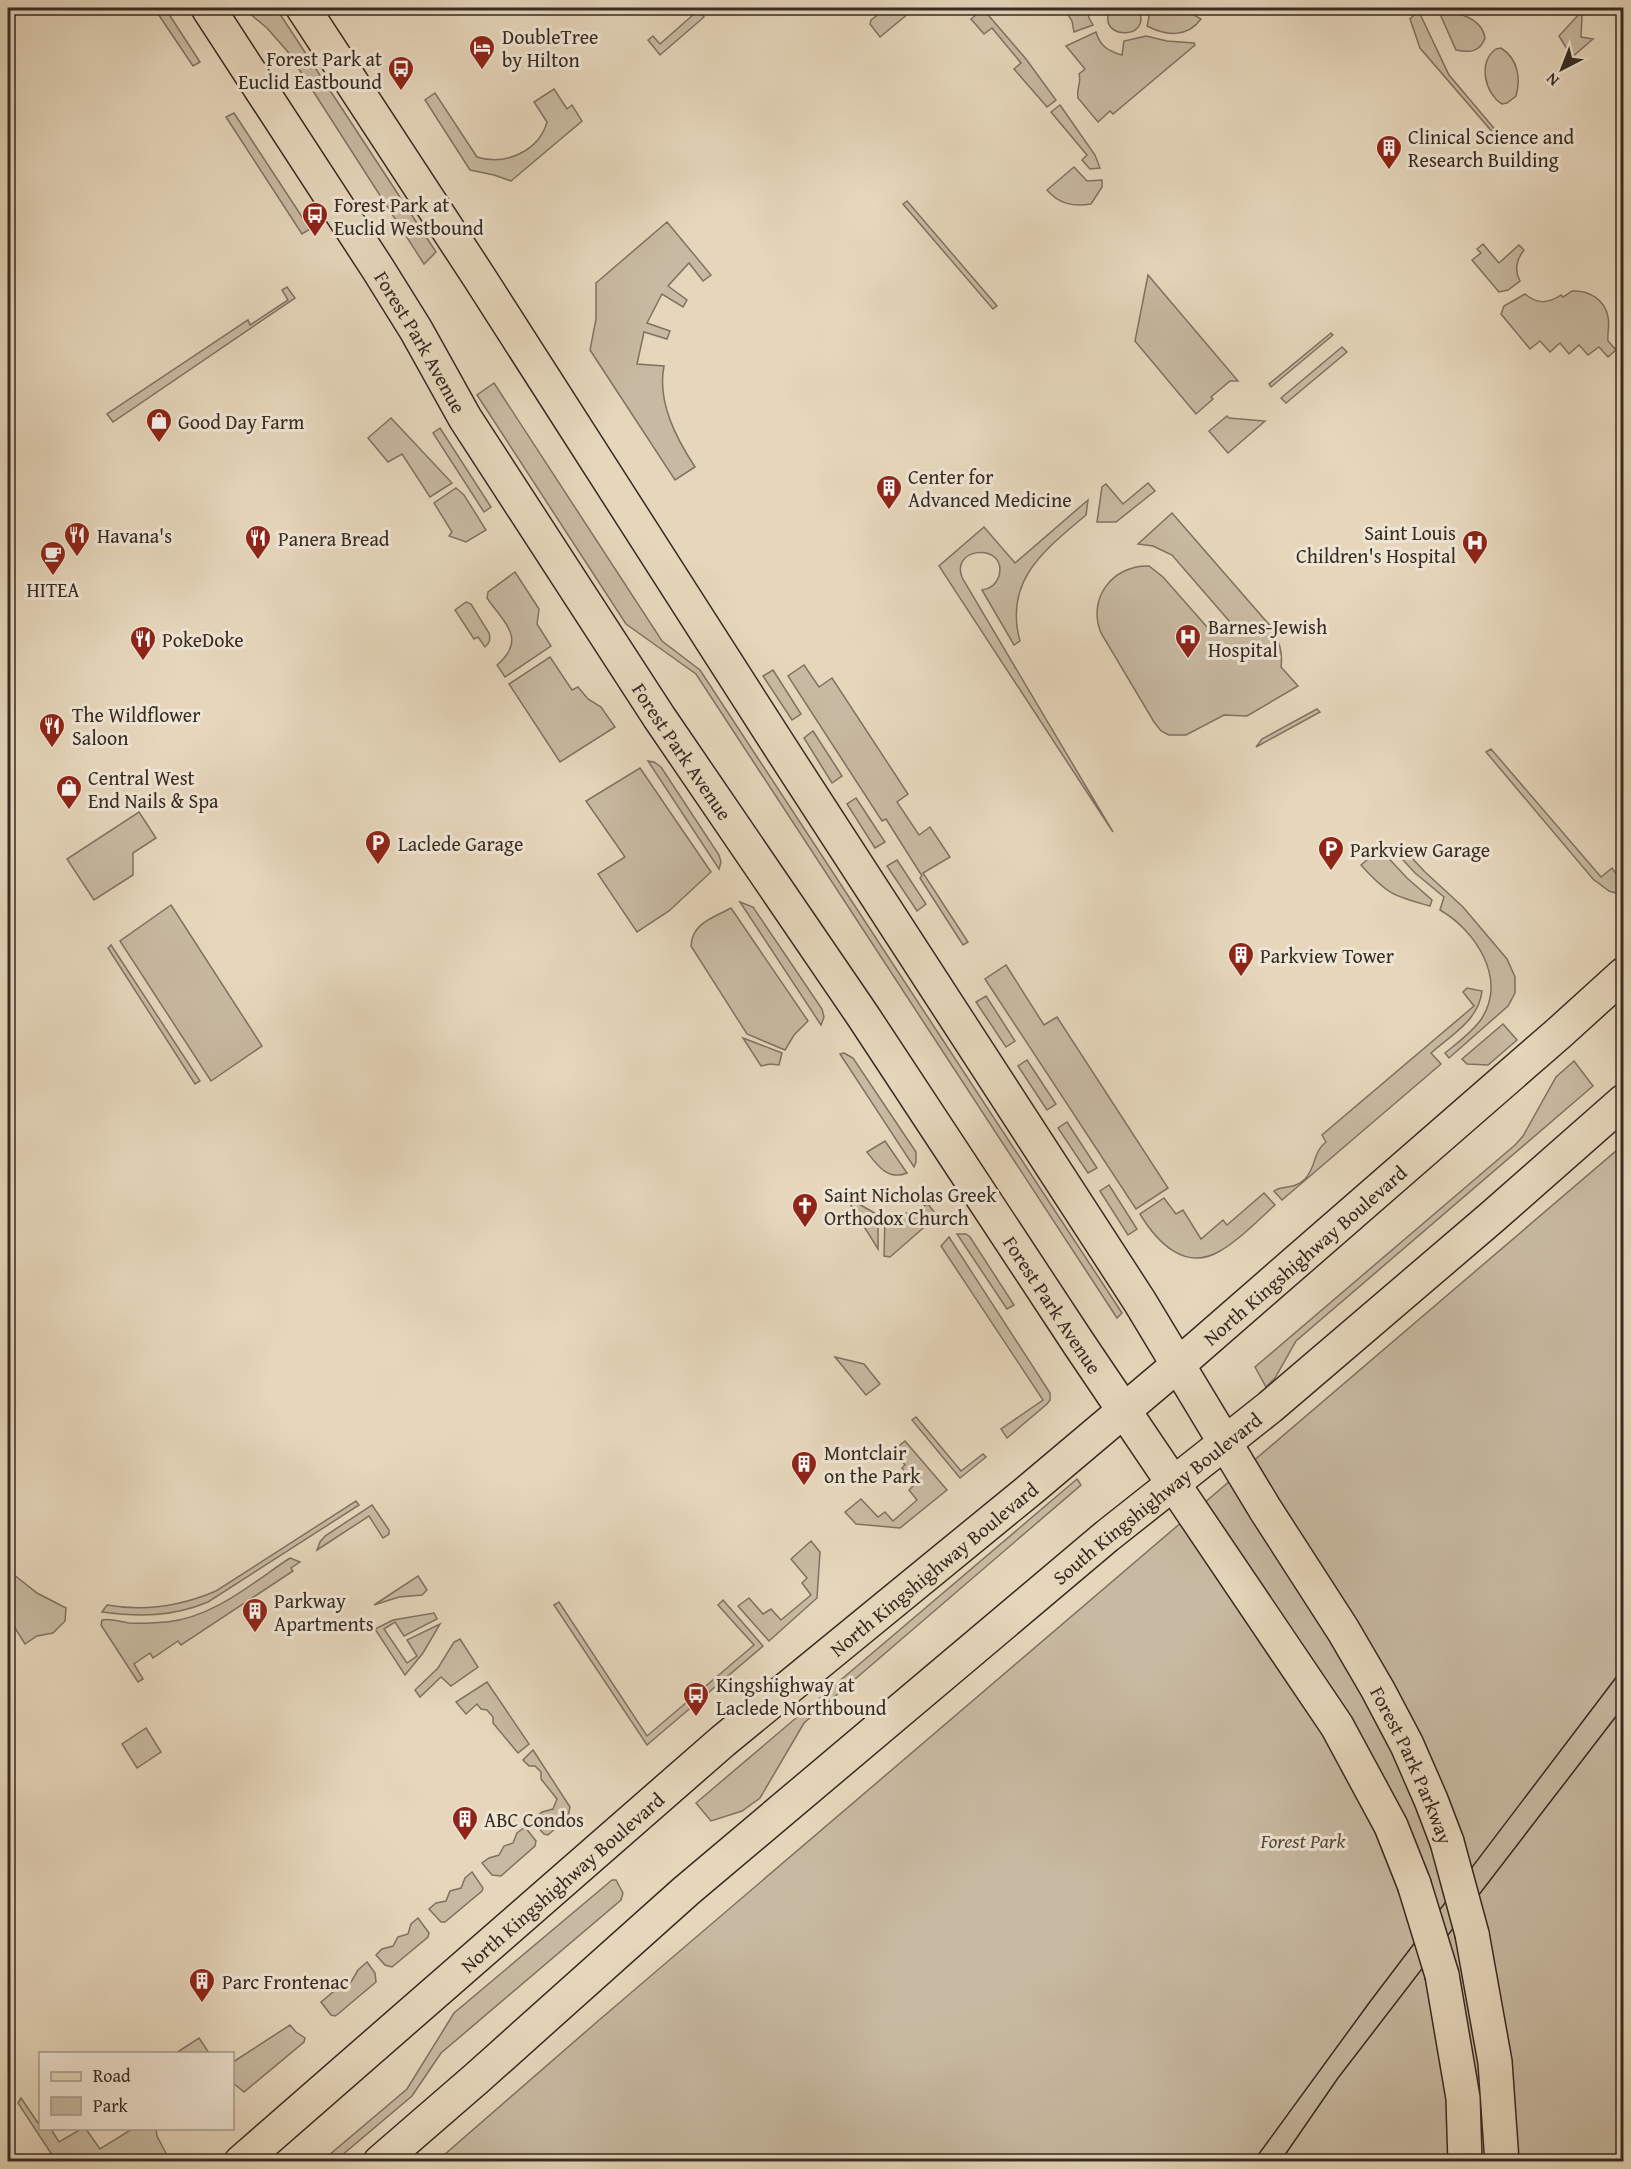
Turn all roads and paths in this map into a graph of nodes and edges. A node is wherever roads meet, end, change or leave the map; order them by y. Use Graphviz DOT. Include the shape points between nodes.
graph roads {
  1 [pos="208,8"];
  2 [pos="303,8"];
  3 [pos="1623,974"];
  4 [pos="1623,1101"];
  5 [pos="1179,1364"];
  6 [pos="1124,1410"];
  7 [pos="1226,1443"];
  8 [pos="1174,1483"];
  9 [pos="241,2162"];
  10 [pos="380,2162"];
  11 [pos="1465,2162"];
  12 [pos="1502,2162"];
  1 -- 6 [label="main road, Forest Park Avenue" via="378,269 465,418 652,707"];
  2 -- 5 [label="main road"];
  3 -- 5 [label="main road, North Kingshighway Boulevard"];
  4 -- 7 [label="main road, South Kingshighway Boulevard"];
  5 -- 6 [label="main road, North Kingshighway Boulevard"];
  5 -- 7 [label="main road"];
  6 -- 8 [label="main road, Forest Park Avenue"];
  6 -- 9 [label="main road, North Kingshighway Boulevard" via="723,1741"];
  7 -- 8 [label="main road, South Kingshighway Boulevard"];
  7 -- 12 [label="main road, Forest Park Parkway, bridge" via="1378,1690 1431,1800 1447,1842 1472,1934 1487,2008"];
  8 -- 10 [label="main road, South Kingshighway Boulevard" via="686,1891"];
  8 -- 11 [label="main road, bridge" via="1337,1726 1391,1826 1442,1975 1462,2098"];
}
